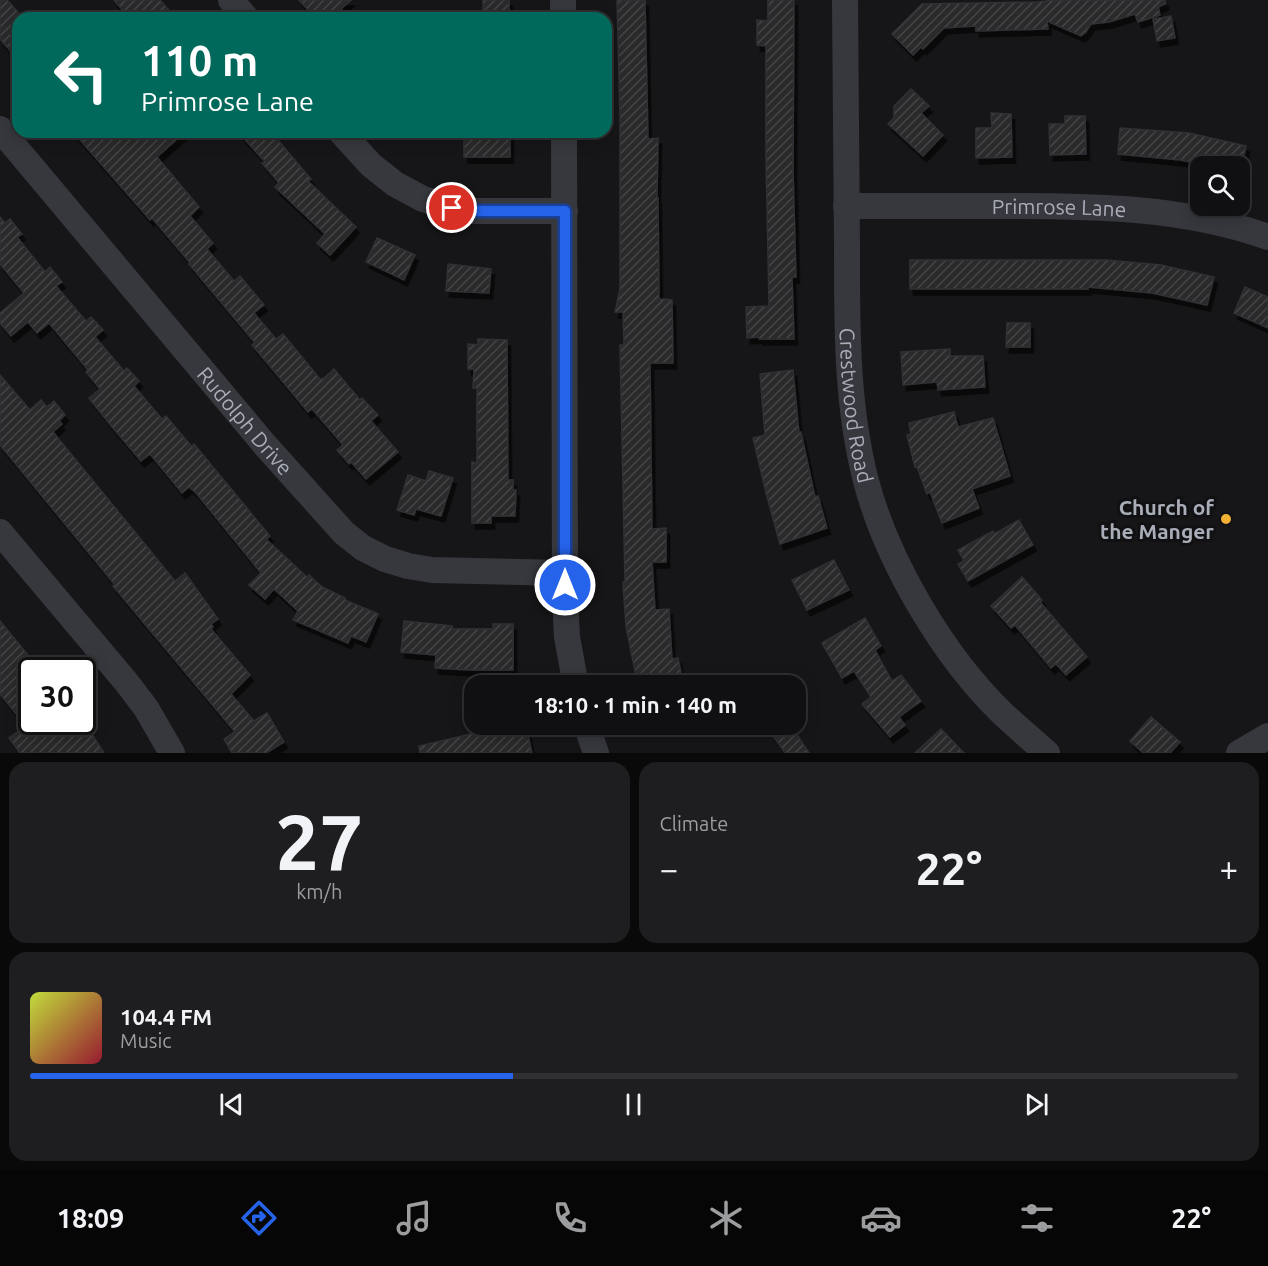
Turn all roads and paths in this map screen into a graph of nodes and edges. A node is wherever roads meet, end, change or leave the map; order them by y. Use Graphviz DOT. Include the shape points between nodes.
graph roads {
  1 [pos="231,0"];
  2 [pos="845,0"];
  3 [pos="241,12"];
  4 [pos="0,129"];
  5 [pos="346,138"];
  6 [pos="564,138"];
  7 [pos="846,206"];
  8 [pos="565,211"];
  9 [pos="1268,237"];
  10 [pos="0,532"];
  11 [pos="565,573"];
  12 [pos="574,675"];
  13 [pos="590,735"];
  14 [pos="1268,736"];
  15 [pos="172,753"];
  16 [pos="596,753"];
  17 [pos="1047,753"];
  18 [pos="1239,753"];
  1 -- 3 [label="street"];
  2 -- 7 [label="street, Crestwood Road"];
  4 -- 11 [label="street, Rudolph Drive" via="265,445 350,538 385,559 432,570"];
  5 -- 8 [label="street" via="370,165 423,199 465,211"];
  6 -- 8 [label="street"];
  7 -- 9 [label="street, Primrose Lane" via="1127,208 1190,217"];
  7 -- 17 [label="street, Crestwood Road" via="847,353 859,446 876,513 918,603 937,633 1002,713"];
  8 -- 11 [label="street"];
  10 -- 15 [label="street" via="127,682"];
  11 -- 12 [label="street" via="567,637"];
  13 -- 16 [label="street"];
  14 -- 18 [label="street"];
}
